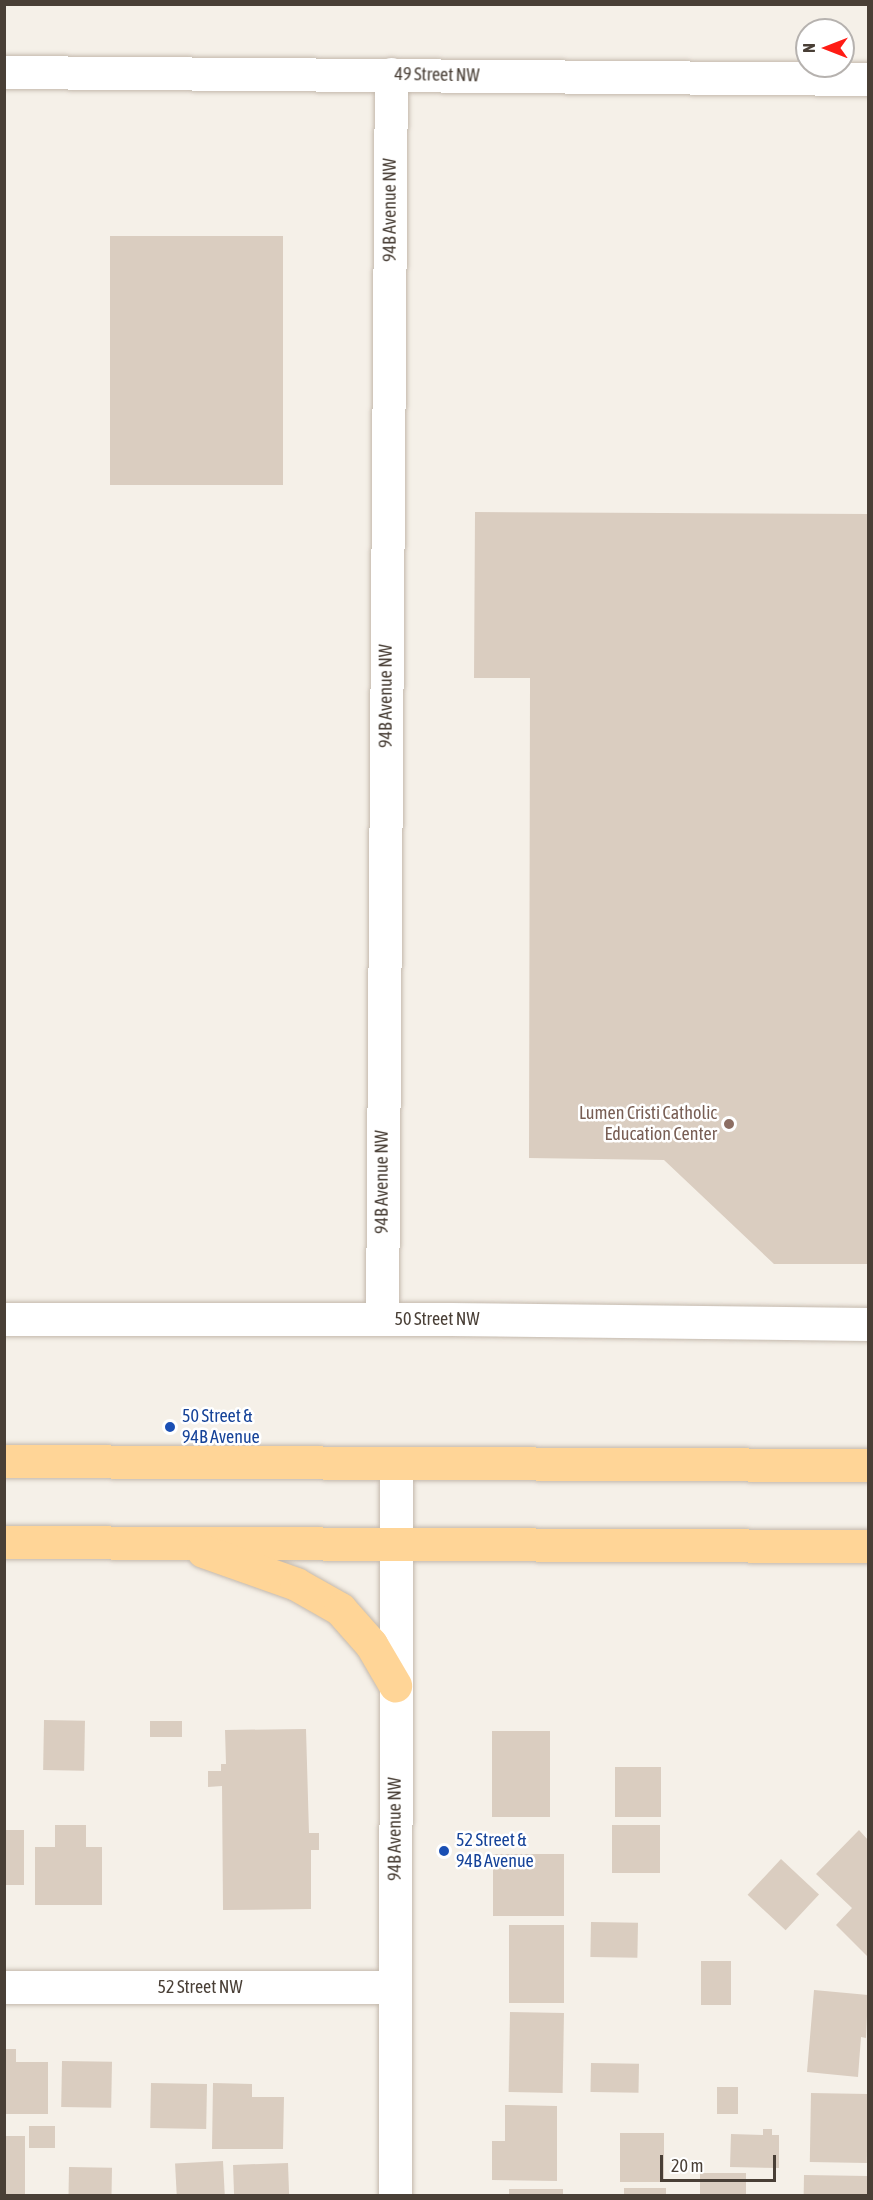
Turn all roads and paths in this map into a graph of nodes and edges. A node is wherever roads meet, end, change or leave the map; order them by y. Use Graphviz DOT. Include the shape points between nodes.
graph roads {
  1 [pos="4,72"];
  2 [pos="391,74"];
  3 [pos="868,79"];
  4 [pos="382,1318"];
  5 [pos="4,1319"];
  6 [pos="868,1324"];
  7 [pos="4,1461"];
  8 [pos="396,1463"];
  9 [pos="868,1465"];
  10 [pos="4,1542"];
  11 [pos="179,1543"];
  12 [pos="396,1544"];
  13 [pos="868,1546"];
  14 [pos="395,1685"];
  15 [pos="4,1987"];
  16 [pos="394,1987"];
  17 [pos="395,2196"];
  1 -- 2 [label="street, 49 Street NW"];
  2 -- 3 [label="street, 49 Street NW"];
  2 -- 4 [label="street, 94B Avenue NW"];
  4 -- 5 [label="street, 50 Street NW"];
  4 -- 6 [label="street, 50 Street NW"];
  7 -- 8 [label="main road"];
  8 -- 9 [label="main road"];
  8 -- 12 [label="street, 94B Avenue NW"];
  10 -- 11 [label="main road"];
  11 -- 12 [label="main road"];
  11 -- 14 [label="main road" via="296,1584 340,1609 371,1644"];
  12 -- 13 [label="main road"];
  12 -- 14 [label="street, 94B Avenue NW"];
  14 -- 16 [label="street, 94B Avenue NW"];
  15 -- 16 [label="street, 52 Street NW"];
  16 -- 17 [label="street, 94B Avenue NW"];
}
